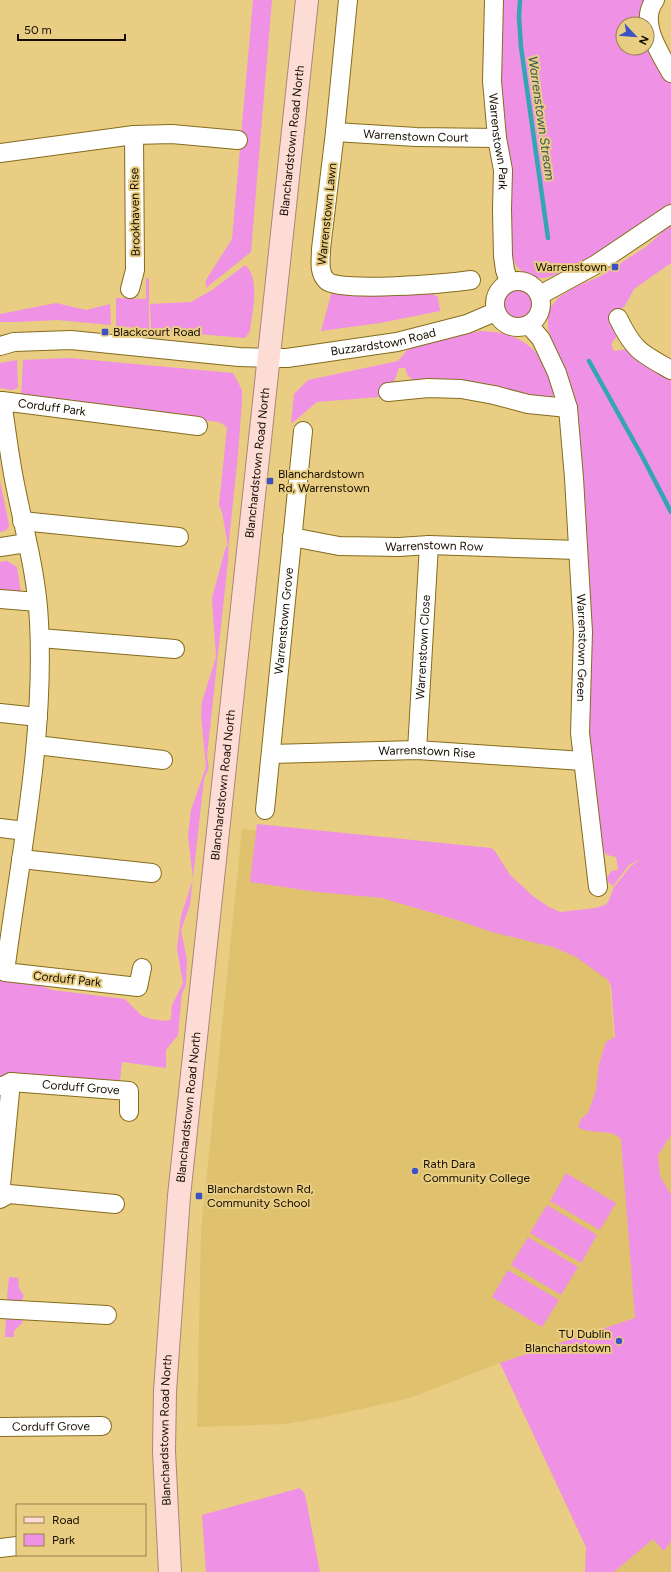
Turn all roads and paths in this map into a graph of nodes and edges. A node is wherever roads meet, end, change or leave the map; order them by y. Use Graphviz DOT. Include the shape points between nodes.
graph roads {
  1 [pos="306,0"];
  2 [pos="348,0"];
  3 [pos="494,0"];
  4 [pos="655,0"];
  5 [pos="671,73"];
  6 [pos="335,132"];
  7 [pos="134,135"];
  8 [pos="497,138"];
  9 [pos="238,140"];
  10 [pos="0,153"];
  11 [pos="671,214"];
  12 [pos="471,280"];
  13 [pos="509,282"];
  14 [pos="130,289"];
  15 [pos="540,295"];
  16 [pos="495,312"];
  17 [pos="618,318"];
  18 [pos="529,325"];
  19 [pos="0,346"];
  20 [pos="268,358"];
  21 [pos="671,370"];
  22 [pos="388,392"];
  23 [pos="568,408"];
  24 [pos="198,426"];
  25 [pos="303,431"];
  26 [pos="22,521"];
  27 [pos="179,536"];
  28 [pos="292,537"];
  29 [pos="27,543"];
  30 [pos="429,545"];
  31 [pos="0,547"];
  32 [pos="578,550"];
  33 [pos="0,599"];
  34 [pos="38,602"];
  35 [pos="40,638"];
  36 [pos="175,649"];
  37 [pos="0,713"];
  38 [pos="38,717"];
  39 [pos="36,745"];
  40 [pos="417,750"];
  41 [pos="271,754"];
  42 [pos="163,760"];
  43 [pos="583,761"];
  44 [pos="265,810"];
  45 [pos="0,828"];
  46 [pos="25,831"];
  47 [pos="21,859"];
  48 [pos="152,873"];
  49 [pos="598,887"];
  50 [pos="5,942"];
  51 [pos="142,968"];
  52 [pos="6,1084"];
  53 [pos="128,1112"];
  54 [pos="0,1196"];
  55 [pos="0,1199"];
  56 [pos="115,1204"];
  57 [pos="0,1309"];
  58 [pos="106,1315"];
  59 [pos="102,1426"];
  60 [pos="0,1427"];
  61 [pos="16,1546"];
  62 [pos="0,1548"];
  63 [pos="170,1572"];
  1 -- 20 [label="main road, Blanchardstown Road North"];
  2 -- 6 [label="street, Warrenstown Lawn"];
  3 -- 8 [label="street, Warrenstown Park" via="492,81"];
  4 -- 5 [label="street" via="650,8 648,20 651,32"];
  6 -- 8 [label="street, Warrenstown Court"];
  6 -- 12 [label="street, Warrenstown Lawn" via="321,249 320,268 326,281 340,286 385,287"];
  7 -- 9 [label="street" via="170,134"];
  7 -- 10 [label="street"];
  7 -- 14 [label="street, Brookhaven Rise" via="135,270"];
  8 -- 13 [label="street, Warrenstown Park" via="503,170 503,256"];
  11 -- 15 [label="street" via="595,265"];
  13 -- 15 [label="street" via="524,281"];
  13 -- 16 [label="street" via="498,291 494,304"];
  15 -- 18 [label="street" via="538,315"];
  16 -- 18 [label="street" via="505,324 521,328"];
  16 -- 20 [label="street, Buzzardstown Road" via="467,324 397,342"];
  17 -- 21 [label="street" via="634,346 644,355"];
  18 -- 23 [label="street, Warrenstown Green" via="541,339 557,372"];
  19 -- 20 [label="street" via="14,342 71,340"];
  20 -- 63 [label="main road, Blanchardstown Road North" via="179,1196 165,1391 164,1459"];
  22 -- 23 [label="street" via="428,388 461,389 528,404"];
  23 -- 32 [label="street, Warrenstown Green"];
  24 -- 26 [label="street, Corduff Park" via="2,401"];
  25 -- 28 [label="street, Warrenstown Grove"];
  26 -- 27 [label="street"];
  26 -- 29 [label="street, Corduff Park"];
  28 -- 30 [label="street, Warrenstown Row" via="339,546"];
  28 -- 41 [label="street, Warrenstown Grove"];
  29 -- 31 [label="street"];
  29 -- 34 [label="street, Corduff Park"];
  30 -- 32 [label="street, Warrenstown Row"];
  30 -- 40 [label="street, Warrenstown Close"];
  32 -- 43 [label="street, Warrenstown Green" via="583,632 580,733"];
  33 -- 34 [label="street"];
  34 -- 35 [label="street, Corduff Park"];
  35 -- 36 [label="street"];
  35 -- 38 [label="street, Corduff Park"];
  37 -- 38 [label="street"];
  38 -- 39 [label="street, Corduff Park"];
  39 -- 42 [label="street"];
  39 -- 46 [label="street, Corduff Park"];
  40 -- 41 [label="street, Warrenstown Rise"];
  40 -- 43 [label="street, Warrenstown Rise"];
  41 -- 44 [label="street, Warrenstown Grove"];
  43 -- 49 [label="street, Warrenstown Green"];
  45 -- 46 [label="street"];
  46 -- 47 [label="street, Corduff Park"];
  47 -- 48 [label="street"];
  47 -- 50 [label="street, Corduff Park"];
  50 -- 51 [label="street, Corduff Park" via="6,972 138,987"];
  52 -- 53 [label="street, Corduff Grove" via="129,1091"];
  52 -- 54 [label="street, Corduff Grove"];
  55 -- 56 [label="street" via="9,1194"];
  57 -- 58 [label="street"];
  59 -- 60 [label="street, Corduff Grove"];
  61 -- 62 [label="street"];
}
